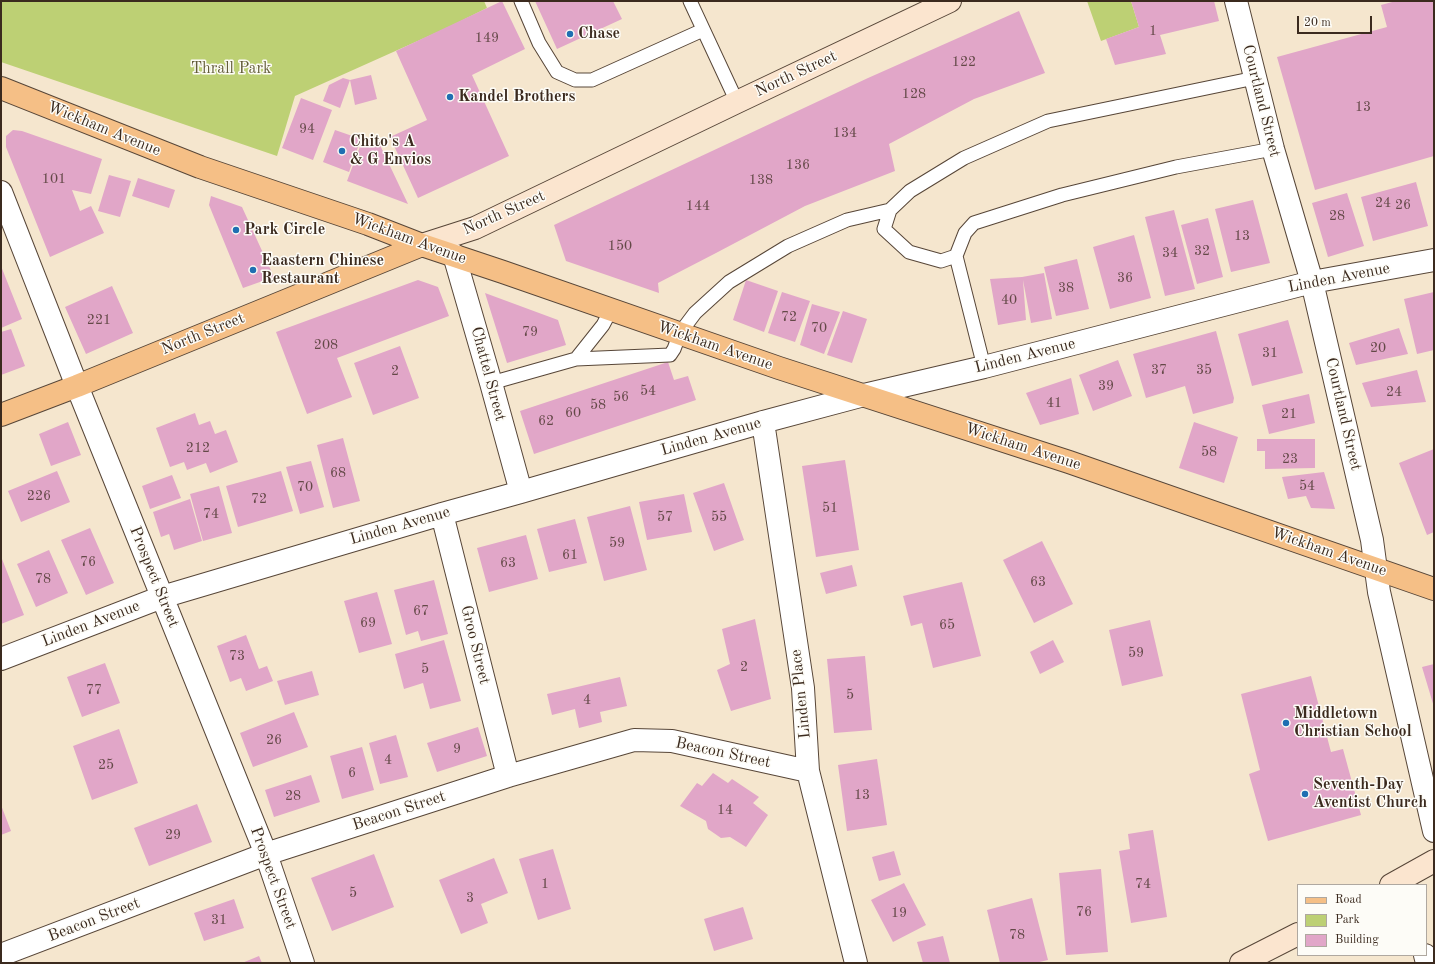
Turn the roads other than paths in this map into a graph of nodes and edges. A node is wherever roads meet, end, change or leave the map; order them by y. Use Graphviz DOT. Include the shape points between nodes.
graph roads {
  1 [pos="521,1"];
  2 [pos="690,1"];
  3 [pos="950,1"];
  4 [pos="1236,1"];
  5 [pos="703,30"];
  6 [pos="1255,78"];
  7 [pos="1,88"];
  8 [pos="737,102"];
  9 [pos="1272,149"];
  10 [pos="1,192"];
  11 [pos="890,210"];
  12 [pos="422,245"];
  13 [pos="454,255"];
  14 [pos="956,256"];
  15 [pos="1434,260"];
  16 [pos="1312,282"];
  17 [pos="611,310"];
  18 [pos="680,333"];
  19 [pos="576,359"];
  20 [pos="984,367"];
  21 [pos="491,383"];
  22 [pos="77,386"];
  23 [pos="864,395"];
  24 [pos="1,415"];
  25 [pos="764,422"];
  26 [pos="520,492"];
  27 [pos="442,514"];
  28 [pos="1377,569"];
  29 [pos="1434,588"];
  30 [pos="162,597"];
  31 [pos="1,659"];
  32 [pos="808,771"];
  33 [pos="508,776"];
  34 [pos="1434,831"];
  35 [pos="266,854"];
  36 [pos="1434,860"];
  37 [pos="1402,883"];
  38 [pos="1297,935"];
  39 [pos="1,956"];
  40 [pos="1253,960"];
  41 [pos="303,963"];
  42 [pos="856,963"];
  1 -- 5 [label="lane" via="539,43 557,72 575,80 592,80"];
  2 -- 5 [label="lane"];
  3 -- 8 [label="main road, North Street"];
  4 -- 6 [label="street, Courtland Street"];
  5 -- 8 [label="lane"];
  6 -- 9 [label="street, Courtland Street"];
  6 -- 11 [label="lane" via="1048,121 964,158 910,191"];
  7 -- 12 [label="main road, Wickham Avenue" via="200,167"];
  8 -- 12 [label="main road, North Street" via="475,228"];
  9 -- 14 [label="lane" via="1176,167 1062,195 974,223 965,233"];
  9 -- 16 [label="street, Courtland Street"];
  10 -- 22 [label="street, Prospect Street"];
  11 -- 14 [label="lane" via="884,229 909,252 941,261"];
  11 -- 18 [label="lane" via="846,220 788,246 758,263 729,282 695,313"];
  12 -- 13 [label="main road, Wickham Avenue"];
  12 -- 22 [label="main road, North Street"];
  13 -- 17 [label="main road, Wickham Avenue"];
  13 -- 21 [label="street, Chattel Street"];
  14 -- 20 [label="lane"];
  15 -- 16 [label="street, Linden Avenue"];
  16 -- 20 [label="street, Linden Avenue"];
  16 -- 28 [label="street, Courtland Street"];
  17 -- 18 [label="main road, Wickham Avenue"];
  17 -- 19 [label="lane" via="603,325"];
  18 -- 19 [label="lane" via="670,355"];
  18 -- 23 [label="main road, Wickham Avenue"];
  19 -- 21 [label="lane"];
  20 -- 23 [label="street, Linden Avenue"];
  21 -- 26 [label="street, Chattel Street"];
  22 -- 24 [label="main road, North Street"];
  22 -- 30 [label="street, Prospect Street"];
  23 -- 25 [label="street, Linden Avenue"];
  23 -- 28 [label="main road, Wickham Avenue" via="1077,465"];
  25 -- 26 [label="street, Linden Avenue"];
  25 -- 32 [label="street, Linden Place" via="803,688"];
  26 -- 27 [label="street, Linden Avenue"];
  27 -- 30 [label="street, Linden Avenue"];
  27 -- 33 [label="street, Groo Street"];
  28 -- 29 [label="main road, Wickham Avenue"];
  28 -- 34 [label="street, Courtland Street" via="1379,592"];
  30 -- 31 [label="street, Linden Avenue"];
  30 -- 35 [label="street, Prospect Street"];
  32 -- 33 [label="street, Beacon Street" via="672,741 634,740"];
  32 -- 42 [label="street, Linden Place"];
  33 -- 35 [label="street, Beacon Street"];
  35 -- 39 [label="street, Beacon Street"];
  35 -- 41 [label="street, Prospect Street"];
  36 -- 37 [label="main road"];
  38 -- 40 [label="main road"];
}
